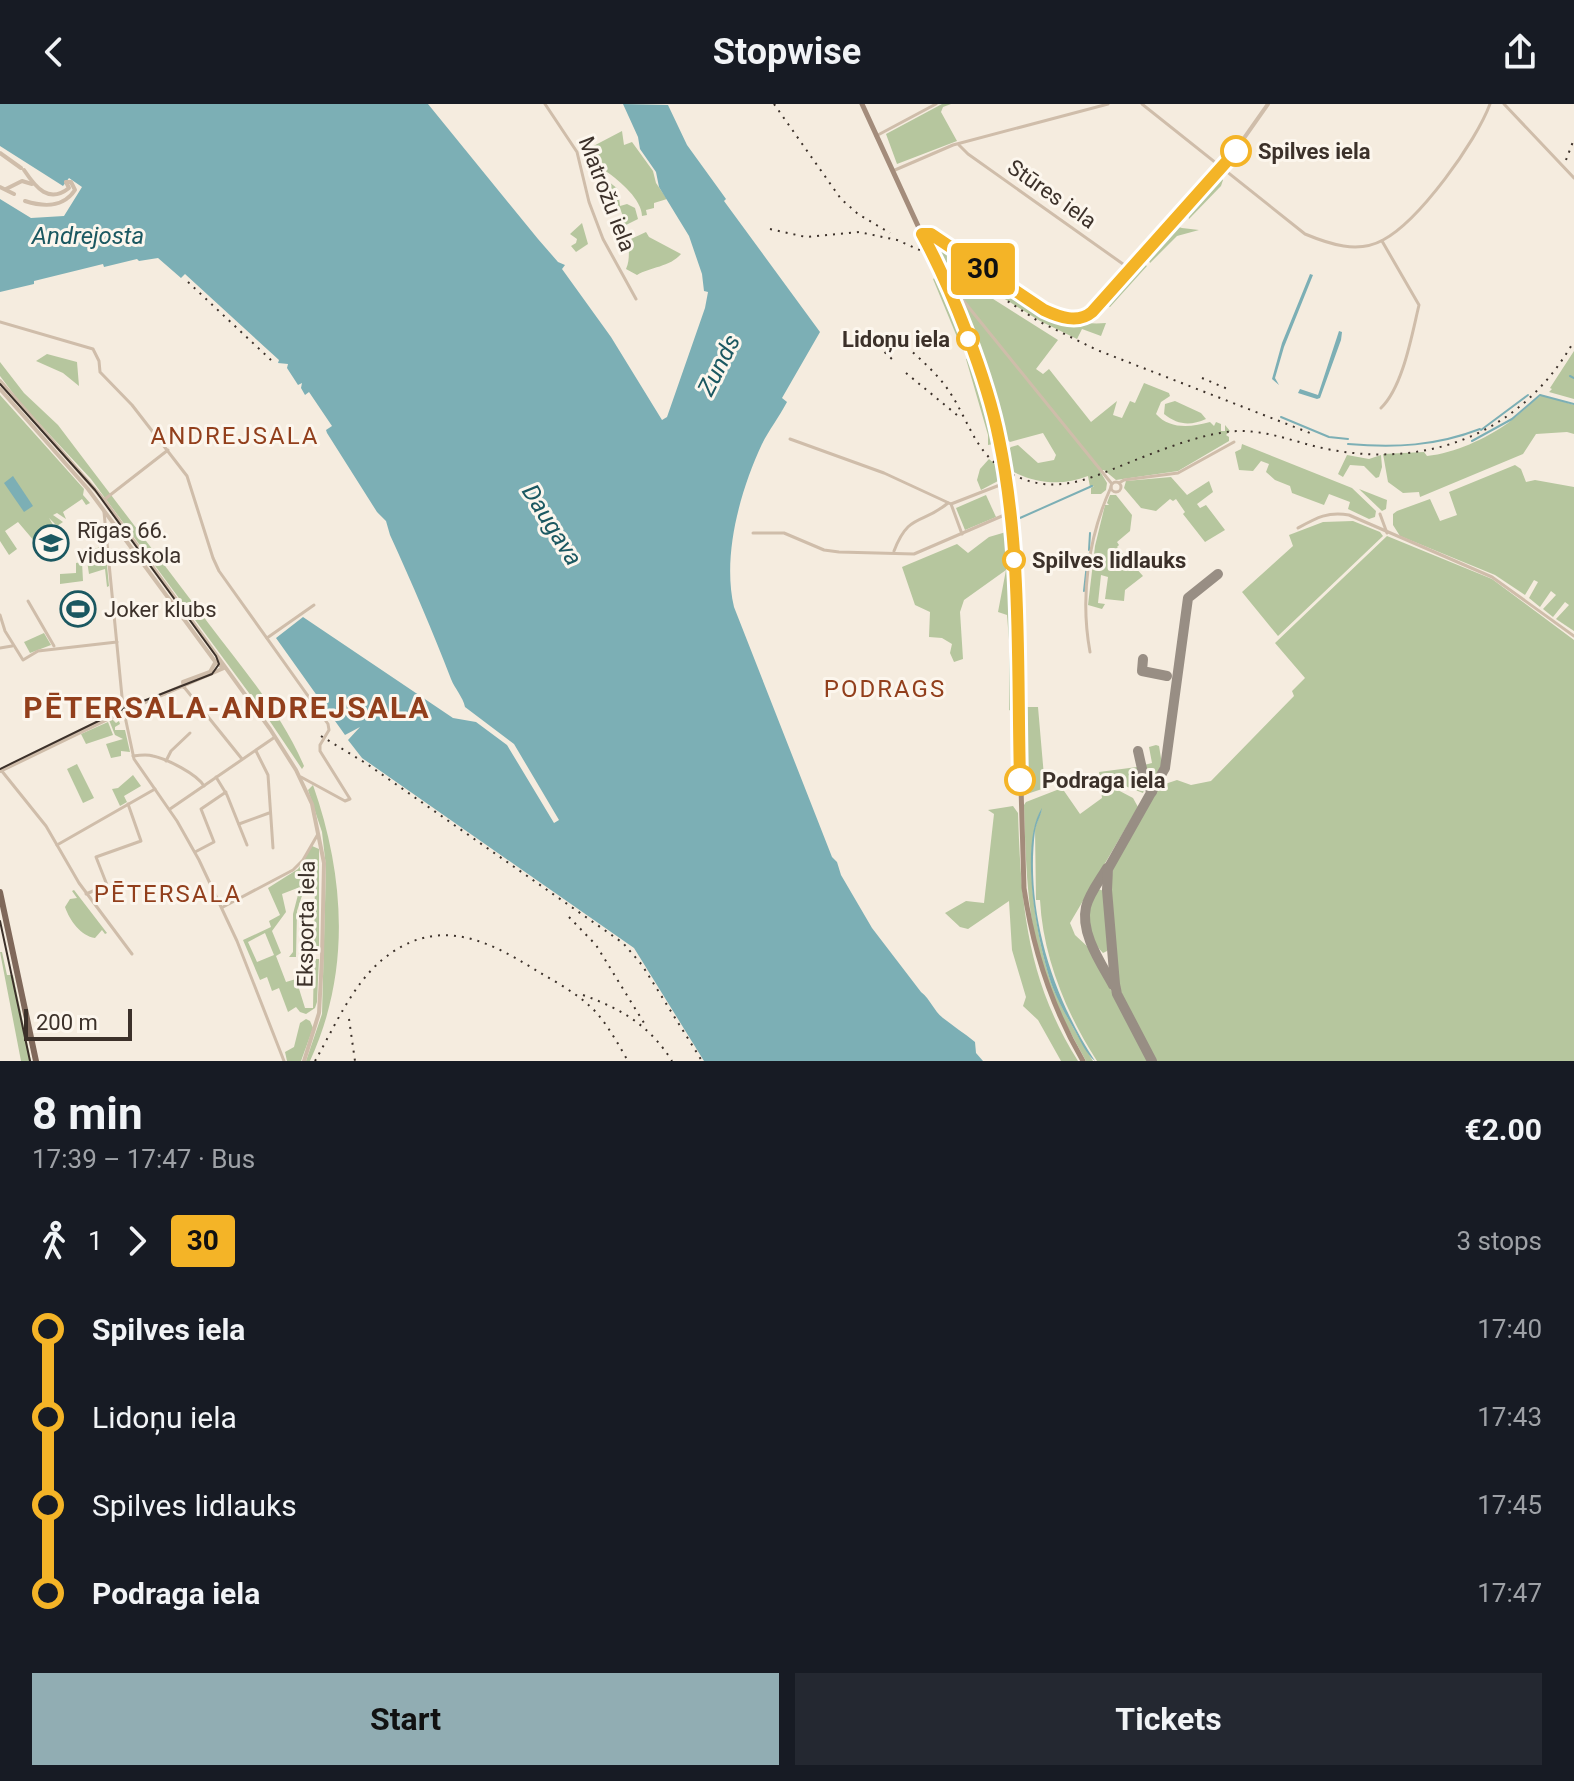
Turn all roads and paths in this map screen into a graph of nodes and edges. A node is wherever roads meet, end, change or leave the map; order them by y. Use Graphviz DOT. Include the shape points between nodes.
graph roads {
  1 [pos="545,104"];
  2 [pos="862,104"];
  3 [pos="936,104"];
  4 [pos="1108,104"];
  5 [pos="1142,104"];
  6 [pos="1268,104"];
  7 [pos="1490,104"];
  8 [pos="1504,104"];
  9 [pos="876,136"];
  10 [pos="958,144"];
  11 [pos="0,153"];
  12 [pos="1223,168"];
  13 [pos="892,171"];
  14 [pos="1574,178"];
  15 [pos="34,186"];
  16 [pos="3,188"];
  17 [pos="14,194"];
  18 [pos="25,201"];
  19 [pos="922,234"];
  20 [pos="1382,241"];
  21 [pos="1130,269"];
  22 [pos="947,289"];
  23 [pos="636,299"];
  24 [pos="0,322"];
  25 [pos="0,381"];
  26 [pos="0,389"];
  27 [pos="1381,408"];
  28 [pos="790,439"];
  29 [pos="1234,442"];
  30 [pos="168,450"];
  31 [pos="1005,483"];
  32 [pos="1119,483"];
  33 [pos="1112,485"];
  34 [pos="950,503"];
  35 [pos="105,504"];
  36 [pos="1010,513"];
  37 [pos="1380,514"];
  38 [pos="109,516"];
  39 [pos="1298,528"];
  40 [pos="753,533"];
  41 [pos="1387,533"];
  42 [pos="962,534"];
  43 [pos="894,553"];
  44 [pos="28,601"];
  45 [pos="314,605"];
  46 [pos="0,615"];
  47 [pos="1574,636"];
  48 [pos="267,638"];
  49 [pos="117,642"];
  50 [pos="14,645"];
  51 [pos="55,647"];
  52 [pos="0,648"];
  53 [pos="1090,652"];
  54 [pos="214,660"];
  55 [pos="224,668"];
  56 [pos="184,687"];
  57 [pos="124,711"];
  58 [pos="190,733"];
  59 [pos="275,737"];
  60 [pos="256,750"];
  61 [pos="133,756"];
  62 [pos="242,759"];
  63 [pos="166,761"];
  64 [pos="0,771"];
  65 [pos="298,776"];
  66 [pos="216,777"];
  67 [pos="204,786"];
  68 [pos="155,789"];
  69 [pos="226,792"];
  70 [pos="128,804"];
  71 [pos="170,809"];
  72 [pos="269,813"];
  73 [pos="239,824"];
  74 [pos="319,833"];
  75 [pos="57,845"];
  76 [pos="247,845"];
  77 [pos="273,848"];
  78 [pos="195,852"];
  79 [pos="0,892"];
  80 [pos="86,894"];
  81 [pos="223,907"];
  82 [pos="132,954"];
  83 [pos="36,1061"];
  84 [pos="284,1061"];
  85 [pos="304,1061"];
  86 [pos="1083,1061"];
  1 -- 23 [label="street, Matrožu iela" via="577,152 603,239"];
  2 -- 9 [label="main road"];
  3 -- 9 [label="street"];
  4 -- 10 [label="street"];
  5 -- 12 [label="street"];
  6 -- 12 [label="street"];
  7 -- 20 [label="street" via="1460,160 1409,219"];
  8 -- 14 [label="street"];
  9 -- 13 [label="main road"];
  10 -- 13 [label="street"];
  10 -- 21 [label="street, Stūres iela"];
  11 -- 15 [label="street" via="23,169"];
  12 -- 20 [label="street" via="1305,234 1352,247"];
  12 -- 21 [label="street"];
  13 -- 19 [label="main road"];
  15 -- 16 [label="street" via="22,181"];
  15 -- 18 [label="street" via="50,195 68,190 66,182 71,182 75,190 54,205"];
  16 -- 17 [label="street"];
  19 -- 21 [label="street" via="931,234 1044,310 1073,319 1090,314"];
  19 -- 22 [label="main road"];
  20 -- 27 [label="street" via="1419,305 1402,368"];
  22 -- 31 [label="main road" via="997,430"];
  22 -- 33 [label="street" via="962,299"];
  24 -- 30 [label="street" via="90,347 100,372"];
  25 -- 35 [label="street, Eksporta iela"];
  26 -- 35 [label="street, Eksporta iela"];
  28 -- 34 [label="street"];
  29 -- 32 [label="street" via="1178,473"];
  30 -- 35 [label="street"];
  30 -- 48 [label="street" via="187,476 215,563"];
  31 -- 34 [label="street"];
  31 -- 36 [label="main road"];
  32 -- 33 [label="street"];
  32 -- 33 [label="street" via="1118,491"];
  33 -- 53 [label="street" via="1091,552 1085,606"];
  34 -- 42 [label="street"];
  34 -- 43 [label="street" via="909,523"];
  35 -- 38 [label="street, Eksporta iela"];
  35 -- 38 [label="street"];
  36 -- 42 [label="street"];
  36 -- 86 [label="main road" via="1024,888 1037,957 1060,1019"];
  37 -- 41 [label="street"];
  38 -- 49 [label="street"];
  38 -- 54 [label="street, Eksporta iela"];
  38 -- 55 [label="street, Eksporta iela"];
  39 -- 41 [label="street" via="1337,513"];
  40 -- 43 [label="street" via="784,533 824,550"];
  41 -- 47 [label="street" via="1504,583"];
  42 -- 43 [label="street" via="914,554"];
  44 -- 51 [label="street"];
  45 -- 48 [label="street"];
  46 -- 50 [label="street"];
  48 -- 65 [label="street" via="328,724 320,751 350,799"];
  49 -- 51 [label="street"];
  49 -- 57 [label="street"];
  50 -- 51 [label="street" via="23,660"];
  50 -- 52 [label="street"];
  54 -- 55 [label="street, Eksporta iela"];
  54 -- 56 [label="street" via="213,669 183,682"];
  55 -- 56 [label="street"];
  55 -- 59 [label="street, Eksporta iela"];
  56 -- 57 [label="street"];
  56 -- 62 [label="street"];
  57 -- 61 [label="street"];
  57 -- 64 [label="street"];
  58 -- 63 [label="street"];
  59 -- 60 [label="street"];
  59 -- 65 [label="street, Eksporta iela"];
  60 -- 62 [label="street"];
  60 -- 72 [label="street" via="268,775"];
  61 -- 63 [label="street"];
  61 -- 68 [label="street"];
  62 -- 66 [label="street"];
  63 -- 67 [label="street" via="195,775"];
  64 -- 75 [label="street"];
  65 -- 74 [label="street, Eksporta iela"];
  66 -- 67 [label="street"];
  66 -- 69 [label="street"];
  67 -- 71 [label="street"];
  68 -- 70 [label="street"];
  68 -- 71 [label="street"];
  69 -- 73 [label="street"];
  69 -- 78 [label="street" via="201,809 214,842"];
  70 -- 75 [label="street"];
  70 -- 80 [label="street" via="141,841 96,857 107,885"];
  71 -- 78 [label="street"];
  72 -- 73 [label="street"];
  72 -- 77 [label="street"];
  73 -- 76 [label="street"];
  74 -- 81 [label="street" via="293,870"];
  74 -- 85 [label="street, Eksporta iela" via="324,863 321,1001"];
  75 -- 80 [label="street"];
  78 -- 81 [label="street"];
  79 -- 83 [label="main road"];
  80 -- 82 [label="street"];
  81 -- 84 [label="street"];
}
